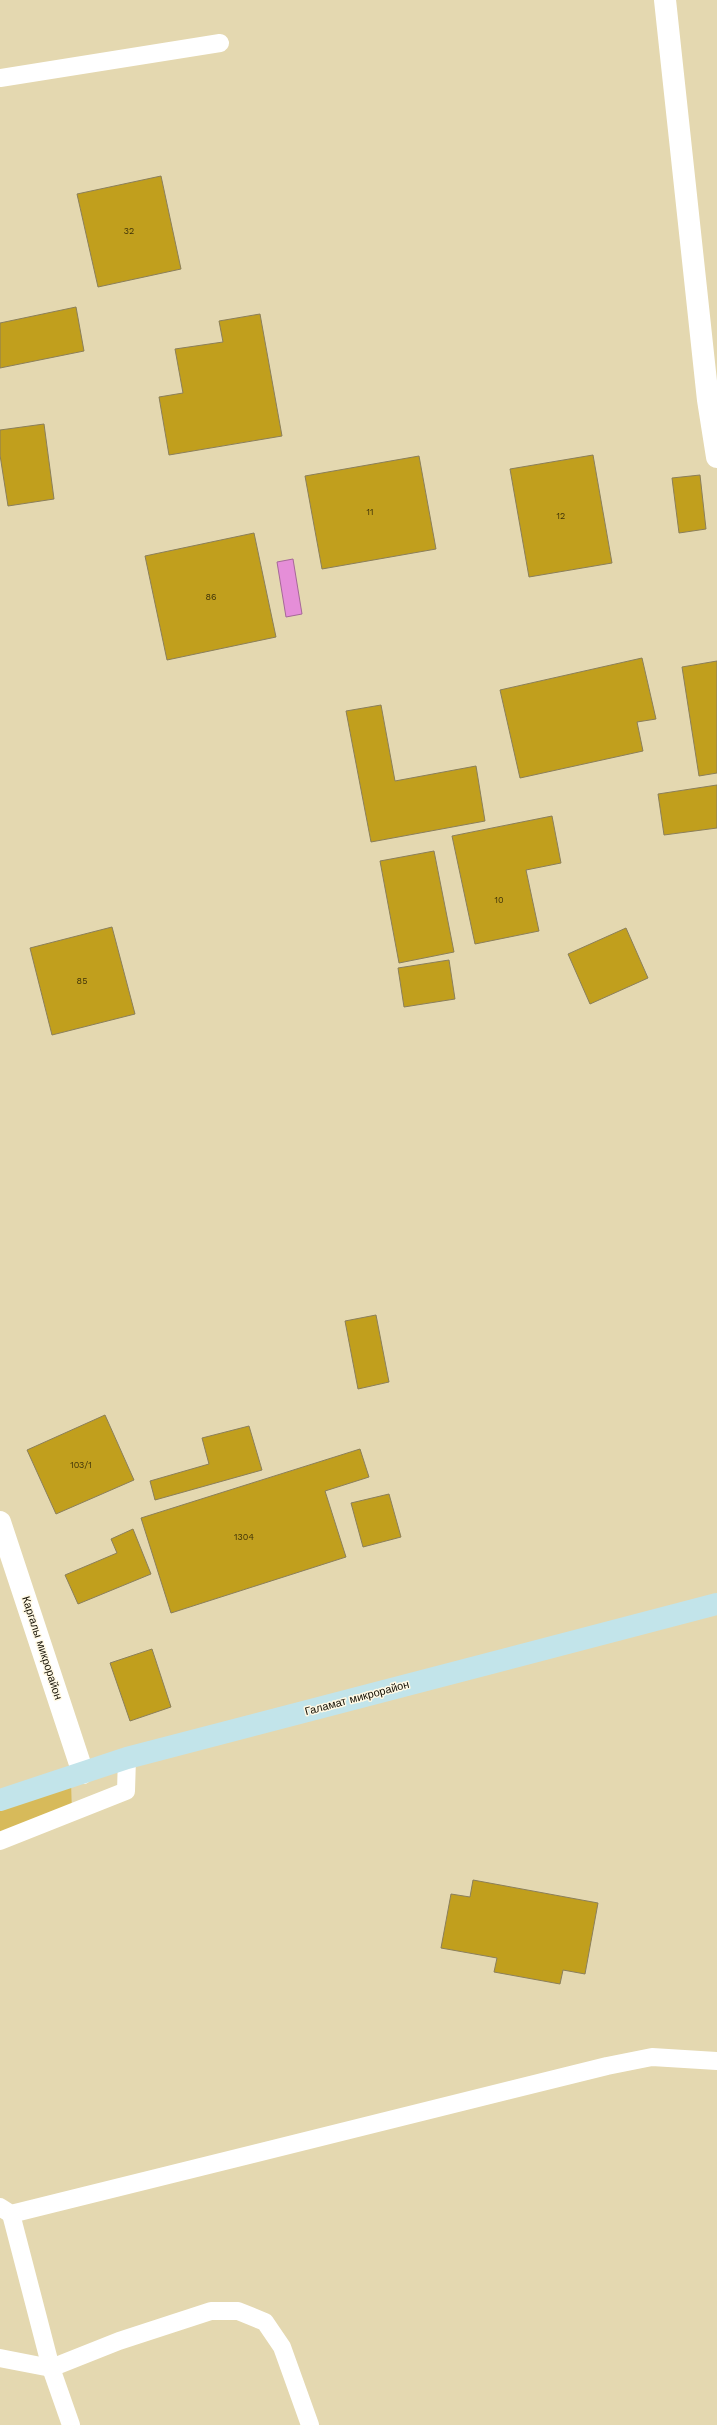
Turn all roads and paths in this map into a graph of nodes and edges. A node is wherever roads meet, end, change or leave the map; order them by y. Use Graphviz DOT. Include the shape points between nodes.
graph roads {
  1 [pos="666,0"];
  2 [pos="220,43"];
  3 [pos="0,78"];
  4 [pos="717,457"];
  5 [pos="0,1522"];
  6 [pos="717,1604"];
  7 [pos="127,1758"];
  8 [pos="83,1773"];
  9 [pos="0,1800"];
  10 [pos="0,1842"];
  11 [pos="717,2061"];
  12 [pos="5,2211"];
  13 [pos="0,2358"];
  14 [pos="51,2368"];
  15 [pos="71,2425"];
  16 [pos="310,2425"];
  1 -- 4 [label="street" via="707,392"];
  2 -- 3 [label="lane"];
  5 -- 8 [label="street, Каргалы микрорайон"];
  6 -- 7 [label="street, Галамат микрорайон"];
  7 -- 8 [label="street, Галамат микрорайон"];
  7 -- 10 [label="lane" via="126,1791"];
  8 -- 9 [label="street, Галамат микрорайон"];
  11 -- 12 [label="lane" via="652,2057 606,2066"];
  12 -- 14 [label="lane"];
  13 -- 14 [label="lane"];
  14 -- 15 [label="lane"];
  14 -- 16 [label="lane" via="119,2341 211,2311 238,2311 265,2322 282,2347"];
}
